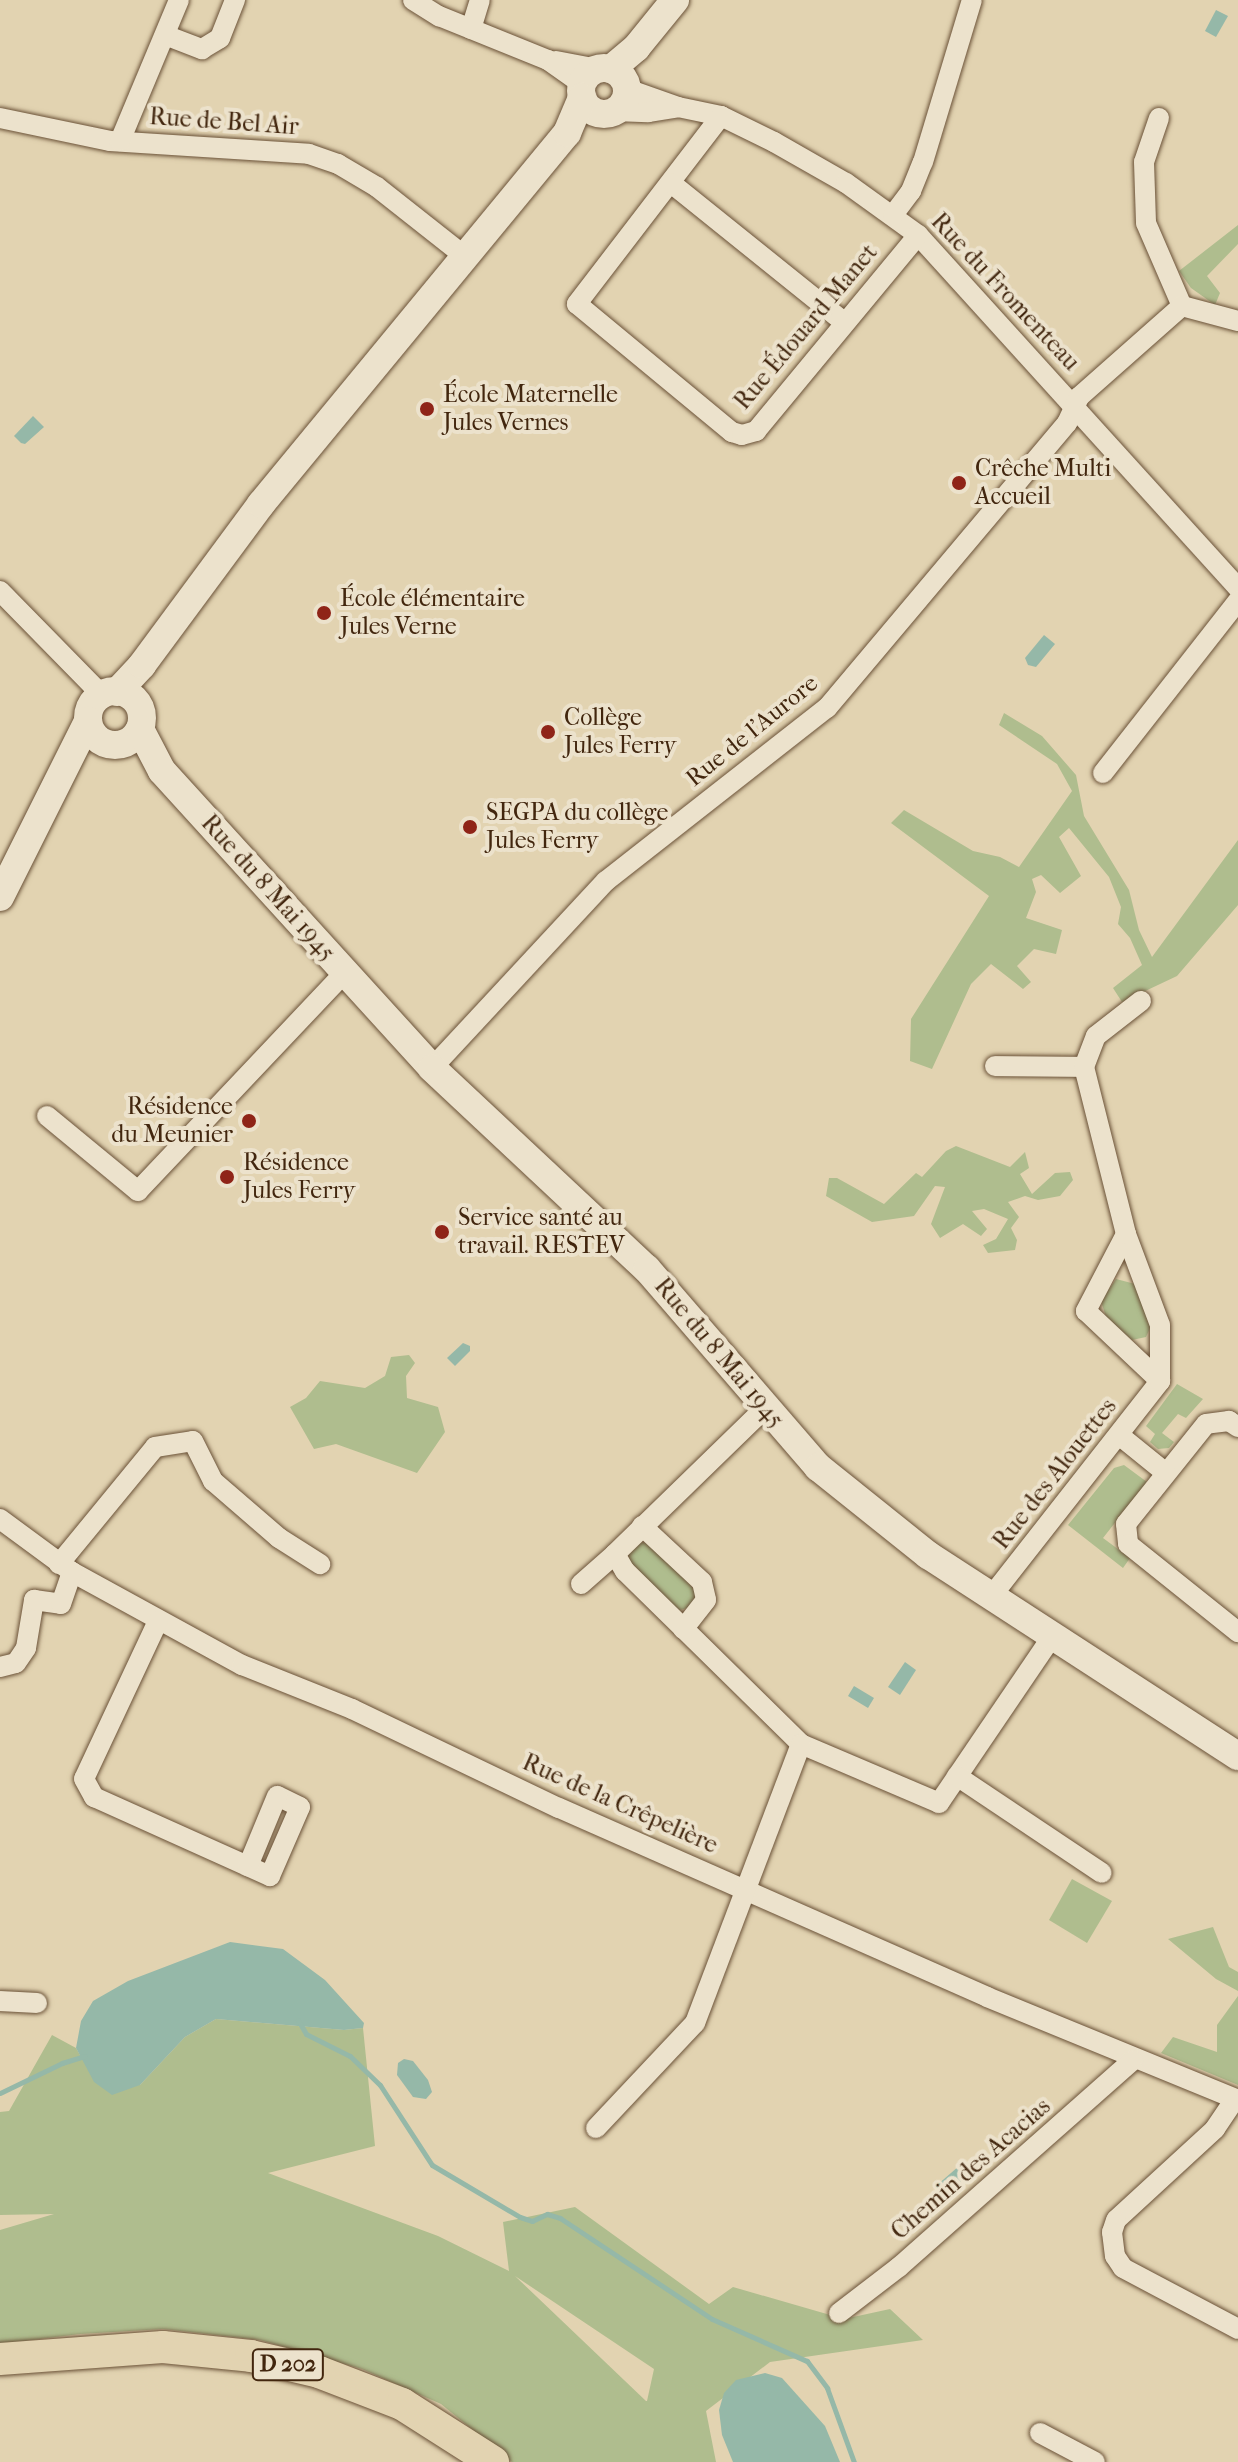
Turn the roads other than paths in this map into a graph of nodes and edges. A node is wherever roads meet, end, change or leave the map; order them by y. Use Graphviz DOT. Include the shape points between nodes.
graph roads {
  1 [pos="179,0"];
  2 [pos="235,0"];
  3 [pos="413,0"];
  4 [pos="480,0"];
  5 [pos="675,0"];
  6 [pos="972,0"];
  7 [pos="471,29"];
  8 [pos="165,35"];
  9 [pos="605,90"];
  10 [pos="721,116"];
  11 [pos="0,118"];
  12 [pos="1159,118"];
  13 [pos="120,141"];
  14 [pos="671,183"];
  15 [pos="893,215"];
  16 [pos="918,235"];
  17 [pos="463,255"];
  18 [pos="1182,306"];
  19 [pos="1238,321"];
  20 [pos="844,322"];
  21 [pos="1075,406"];
  22 [pos="1238,587"];
  23 [pos="0,591"];
  24 [pos="1238,601"];
  25 [pos="121,718"];
  26 [pos="1103,773"];
  27 [pos="63,774"];
  28 [pos="0,897"];
  29 [pos="345,972"];
  30 [pos="1141,1001"];
  31 [pos="995,1066"];
  32 [pos="1084,1067"];
  33 [pos="432,1068"];
  34 [pos="47,1116"];
  35 [pos="1126,1234"];
  36 [pos="1160,1381"];
  37 [pos="764,1409"];
  38 [pos="1238,1427"];
  39 [pos="1119,1435"];
  40 [pos="1166,1473"];
  41 [pos="0,1519"];
  42 [pos="642,1526"];
  43 [pos="615,1554"];
  44 [pos="320,1564"];
  45 [pos="66,1568"];
  46 [pos="581,1584"];
  47 [pos="990,1598"];
  48 [pos="158,1621"];
  49 [pos="683,1629"];
  50 [pos="1238,1632"];
  51 [pos="1052,1637"];
  52 [pos="0,1667"];
  53 [pos="801,1744"];
  54 [pos="1238,1756"];
  55 [pos="957,1776"];
  56 [pos="248,1866"];
  57 [pos="1102,1873"];
  58 [pos="744,1887"];
  59 [pos="0,2001"];
  60 [pos="37,2003"];
  61 [pos="1133,2060"];
  62 [pos="1237,2100"];
  63 [pos="596,2128"];
  64 [pos="839,2313"];
  65 [pos="1238,2329"];
  66 [pos="61,2355"];
  67 [pos="0,2359"];
  68 [pos="0,2377"];
  69 [pos="1040,2433"];
  70 [pos="493,2462"];
  71 [pos="1095,2462"];
  1 -- 8 [label="street"];
  2 -- 8 [label="street" via="220,38 202,49"];
  3 -- 7 [label="street, Rue du Fromenteau"];
  4 -- 7 [label="street"];
  5 -- 9 [label="main road"];
  6 -- 15 [label="street" via="923,162"];
  7 -- 9 [label="street, Rue du Fromenteau"];
  8 -- 13 [label="street"];
  9 -- 10 [label="street, Rue du Fromenteau" via="648,112 678,107"];
  9 -- 17 [label="main road"];
  10 -- 14 [label="street, Rue Édouard Manet"];
  10 -- 15 [label="street, Rue du Fromenteau" via="834,176"];
  11 -- 13 [label="street, Rue de Bel Air"];
  12 -- 18 [label="street" via="1144,162 1146,223"];
  13 -- 17 [label="street, Rue de Bel Air" via="309,154 377,187"];
  14 -- 20 [label="street"];
  14 -- 20 [label="street, Rue Édouard Manet" via="577,304 716,420 742,435 756,431"];
  15 -- 16 [label="street, Rue du Fromenteau"];
  16 -- 20 [label="street, Rue Édouard Manet"];
  16 -- 21 [label="street, Rue du Fromenteau"];
  17 -- 25 [label="main road" via="261,504 142,665"];
  18 -- 19 [label="street"];
  18 -- 21 [label="street, Rue de l'Aurore"];
  21 -- 22 [label="street, Rue du Fromenteau"];
  21 -- 33 [label="street, Rue de l'Aurore" via="1067,423 827,708 606,881"];
  23 -- 25 [label="street, Rue du 8 Mai 1945"];
  24 -- 26 [label="street"];
  25 -- 27 [label="main road"];
  25 -- 27 [label="main road" via="91,706"];
  25 -- 29 [label="main road, Rue du 8 Mai 1945" via="162,771"];
  27 -- 28 [label="main road"];
  29 -- 33 [label="main road, Rue du 8 Mai 1945"];
  29 -- 34 [label="street" via="138,1191"];
  30 -- 32 [label="street" via="1096,1036"];
  31 -- 32 [label="street"];
  32 -- 35 [label="street"];
  33 -- 37 [label="main road, Rue du 8 Mai 1945" via="647,1269"];
  35 -- 36 [label="street" via="1160,1325"];
  35 -- 36 [label="street" via="1086,1311"];
  36 -- 39 [label="street, Rue des Alouettes"];
  37 -- 42 [label="street"];
  37 -- 47 [label="main road, Rue du 8 Mai 1945" via="843,1490"];
  38 -- 40 [label="street" via="1229,1421 1206,1424"];
  39 -- 40 [label="street"];
  39 -- 47 [label="street, Rue des Alouettes"];
  40 -- 50 [label="street" via="1126,1524 1128,1544"];
  41 -- 45 [label="street, Rue de la Crêpelière"];
  42 -- 43 [label="street"];
  42 -- 49 [label="street" via="702,1582 706,1600"];
  43 -- 46 [label="street"];
  43 -- 49 [label="street" via="625,1571"];
  44 -- 45 [label="street" via="279,1538 213,1481 193,1441 155,1447"];
  45 -- 48 [label="street, Rue de la Crêpelière"];
  45 -- 52 [label="street" via="61,1604 34,1600 26,1648 16,1663"];
  47 -- 51 [label="main road, Rue du 8 Mai 1945"];
  48 -- 56 [label="street" via="84,1779 94,1797"];
  48 -- 58 [label="street, Rue de la Crêpelière" via="242,1665 352,1709 559,1808"];
  49 -- 53 [label="street"];
  51 -- 54 [label="main road, Rue du 8 Mai 1945"];
  51 -- 55 [label="street"];
  53 -- 55 [label="street" via="939,1803"];
  53 -- 58 [label="street"];
  55 -- 57 [label="street"];
  58 -- 61 [label="street, Rue de la Crêpelière"];
  58 -- 63 [label="street" via="695,2023"];
  59 -- 60 [label="street"];
  61 -- 62 [label="street, Rue de la Crêpelière"];
  61 -- 64 [label="street, Chemin des Acacias" via="899,2267"];
  62 -- 65 [label="street" via="1215,2129 1116,2220 1112,2232 1115,2256 1123,2268"];
  66 -- 67 [label="main road, D 202"];
  66 -- 68 [label="main road, D 202"];
  66 -- 70 [label="main road, D 202" via="163,2347 251,2356 319,2372 402,2404"];
  69 -- 71 [label="street"];
}
